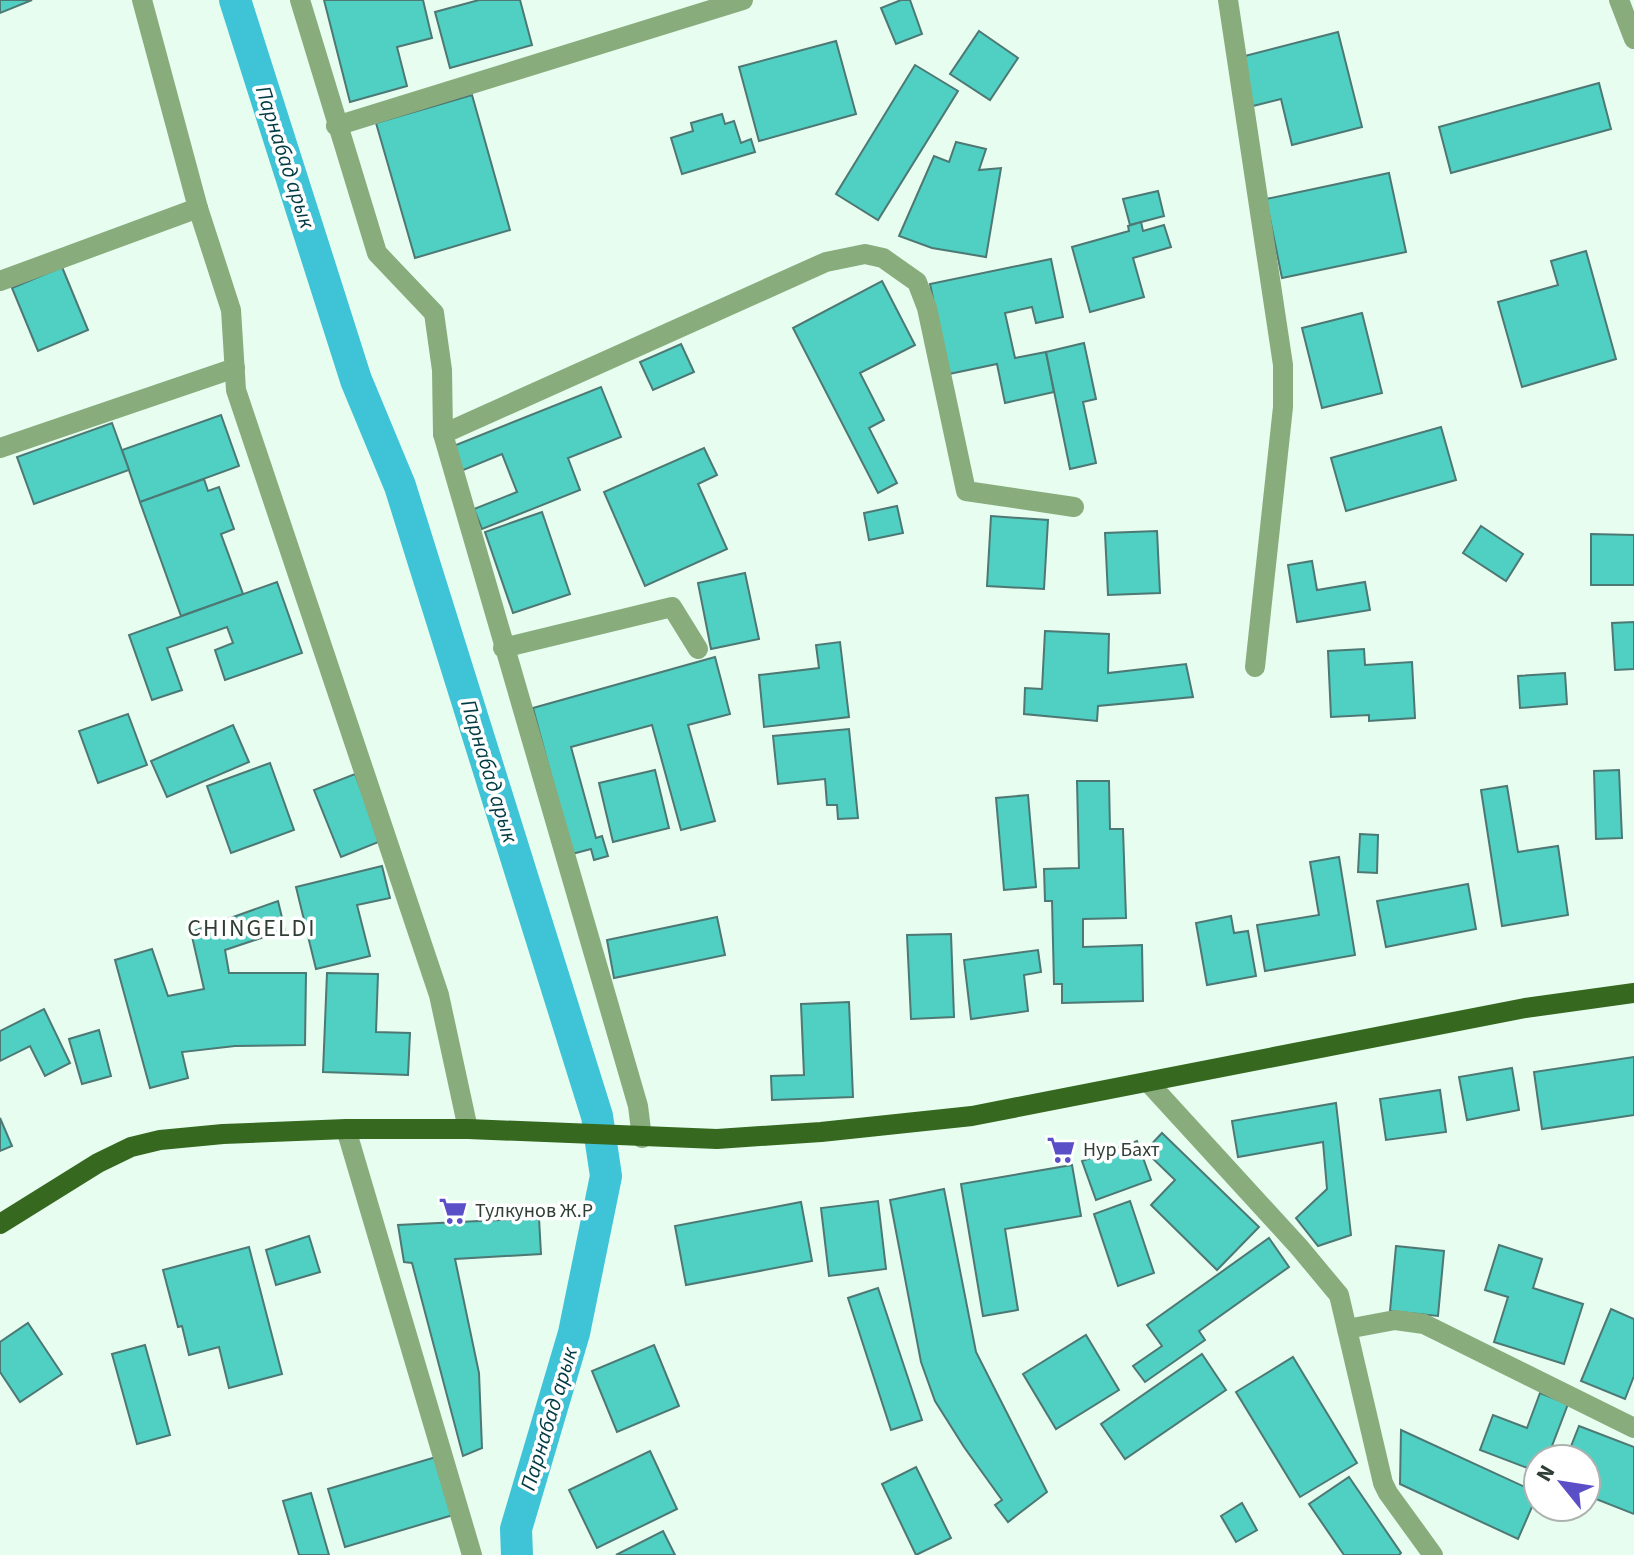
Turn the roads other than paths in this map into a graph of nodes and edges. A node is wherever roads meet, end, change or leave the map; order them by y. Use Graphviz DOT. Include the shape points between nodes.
graph roads {
  1 [pos="142,0"];
  2 [pos="300,0"];
  3 [pos="743,0"];
  4 [pos="1228,0"];
  5 [pos="1619,0"];
  6 [pos="1634,39"];
  7 [pos="336,126"];
  8 [pos="198,208"];
  9 [pos="0,281"];
  10 [pos="235,368"];
  11 [pos="443,434"];
  12 [pos="0,448"];
  13 [pos="1074,507"];
  14 [pos="503,648"];
  15 [pos="698,649"];
  16 [pos="1255,667"];
  17 [pos="1634,993"];
  18 [pos="1148,1082"];
  19 [pos="346,1129"];
  20 [pos="468,1129"];
  21 [pos="642,1138"];
  22 [pos="2,1223"];
  23 [pos="1347,1329"];
  24 [pos="1634,1428"];
  25 [pos="472,1555"];
  26 [pos="1433,1555"];
  1 -- 8 [label="street"];
  2 -- 7 [label="street"];
  3 -- 7 [label="street"];
  4 -- 16 [label="street" via="1283,365"];
  5 -- 6 [label="street"];
  7 -- 11 [label="street" via="377,253 434,313"];
  8 -- 9 [label="street"];
  8 -- 10 [label="street" via="231,310"];
  10 -- 12 [label="street"];
  10 -- 20 [label="street" via="236,390 439,995"];
  11 -- 13 [label="street" via="826,262 865,254 883,258 917,282 966,491"];
  11 -- 14 [label="street"];
  14 -- 15 [label="street" via="672,607"];
  14 -- 21 [label="street" via="638,1106"];
  17 -- 18 [label="main road" via="1525,1008"];
  18 -- 21 [label="main road" via="972,1116 717,1139"];
  18 -- 23 [label="street" via="1339,1295"];
  19 -- 20 [label="main road"];
  19 -- 22 [label="main road" via="223,1134 131,1147"];
  19 -- 25 [label="street"];
  20 -- 21 [label="main road"];
  23 -- 24 [label="street" via="1395,1320 1424,1324"];
  23 -- 26 [label="street" via="1383,1483"];
}
